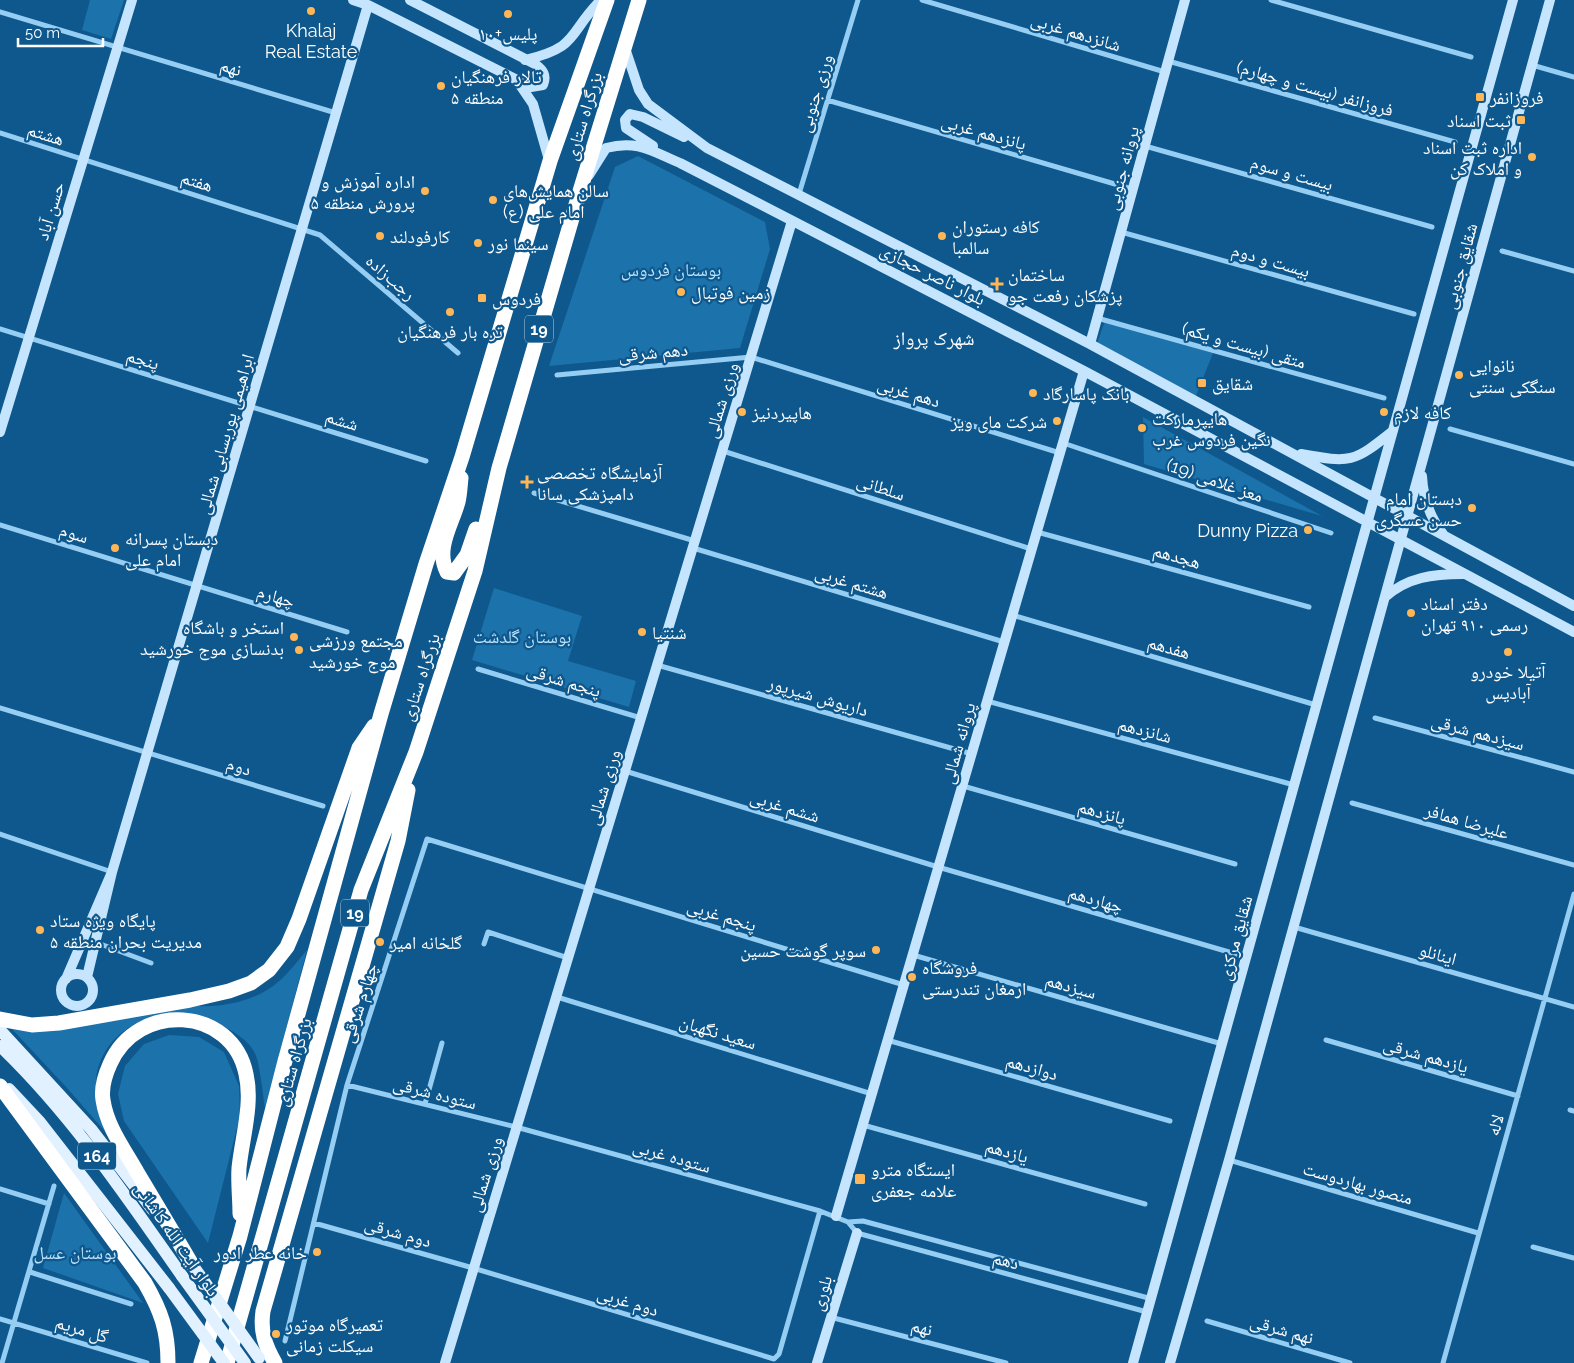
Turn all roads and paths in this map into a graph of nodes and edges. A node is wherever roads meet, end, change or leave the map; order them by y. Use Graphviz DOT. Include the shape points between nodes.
graph roads {
  1 [pos="132,0"];
  2 [pos="353,0"];
  3 [pos="410,0"];
  4 [pos="601,0"];
  5 [pos="607,0"];
  6 [pos="639,0"];
  7 [pos="858,0"];
  8 [pos="922,0"];
  9 [pos="1185,0"];
  10 [pos="1271,0"];
  11 [pos="1513,0"];
  12 [pos="1550,0"];
  13 [pos="368,5"];
  14 [pos="0,12"];
  15 [pos="118,46"];
  16 [pos="624,47"];
  17 [pos="1471,57"];
  18 [pos="526,60"];
  19 [pos="1168,61"];
  20 [pos="1532,65"];
  21 [pos="1165,72"];
  22 [pos="1574,77"];
  23 [pos="516,79"];
  24 [pos="827,100"];
  25 [pos="336,113"];
  26 [pos="0,134"];
  27 [pos="1454,142"];
  28 [pos="1145,146"];
  29 [pos="707,148"];
  30 [pos="83,161"];
  31 [pos="550,162"];
  32 [pos="680,163"];
  33 [pos="1133,190"];
  34 [pos="580,191"];
  35 [pos="799,194"];
  36 [pos="792,220"];
  37 [pos="302,227"];
  38 [pos="1432,227"];
  39 [pos="1121,232"];
  40 [pos="1502,251"];
  41 [pos="1574,271"];
  42 [pos="1414,314"];
  43 [pos="1097,318"];
  44 [pos="0,329"];
  45 [pos="29,338"];
  46 [pos="1090,344"];
  47 [pos="458,353"];
  48 [pos="751,357"];
  49 [pos="1084,370"];
  50 [pos="557,375"];
  51 [pos="1384,398"];
  52 [pos="250,406"];
  53 [pos="1450,429"];
  54 [pos="1393,431"];
  55 [pos="0,432"];
  56 [pos="1062,448"];
  57 [pos="722,450"];
  58 [pos="1293,453"];
  59 [pos="462,457"];
  60 [pos="426,460"];
  61 [pos="1422,464"];
  62 [pos="1574,464"];
  63 [pos="499,468"];
  64 [pos="534,493"];
  65 [pos="1374,499"];
  66 [pos="1407,517"];
  67 [pos="1368,522"];
  68 [pos="0,525"];
  69 [pos="1037,532"];
  70 [pos="1331,533"];
  71 [pos="1446,538"];
  72 [pos="1401,540"];
  73 [pos="694,545"];
  74 [pos="1032,550"];
  75 [pos="1465,574"];
  76 [pos="197,586"];
  77 [pos="1385,597"];
  78 [pos="1574,606"];
  79 [pos="1309,607"];
  80 [pos="1012,616"];
  81 [pos="347,632"];
  82 [pos="1574,632"];
  83 [pos="1004,642"];
  84 [pos="657,665"];
  85 [pos="478,669"];
  86 [pos="987,701"];
  87 [pos="1317,705"];
  88 [pos="0,708"];
  89 [pos="381,714"];
  90 [pos="641,718"];
  91 [pos="1375,718"];
  92 [pos="416,752"];
  93 [pos="147,753"];
  94 [pos="972,754"];
  95 [pos="625,771"];
  96 [pos="1574,772"];
  97 [pos="962,786"];
  98 [pos="1295,786"];
  99 [pos="1352,803"];
  100 [pos="323,806"];
  101 [pos="0,834"];
  102 [pos="1234,864"];
  103 [pos="1574,866"];
  104 [pos="938,867"];
  105 [pos="112,872"];
  106 [pos="589,889"];
  107 [pos="1574,894"];
  108 [pos="1294,927"];
  109 [pos="94,942"];
  110 [pos="484,944"];
  111 [pos="912,955"];
  112 [pos="1247,957"];
  113 [pos="568,958"];
  114 [pos="152,963"];
  115 [pos="87,977"];
  116 [pos="66,979"];
  117 [pos="904,985"];
  118 [pos="556,997"];
  119 [pos="1545,999"];
  120 [pos="1574,1008"];
  121 [pos="0,1019"];
  122 [pos="0,1030"];
  123 [pos="887,1040"];
  124 [pos="1326,1040"];
  125 [pos="442,1043"];
  126 [pos="1223,1044"];
  127 [pos="0,1046"];
  128 [pos="0,1080"];
  129 [pos="347,1085"];
  130 [pos="0,1086"];
  131 [pos="872,1094"];
  132 [pos="1518,1096"];
  133 [pos="425,1104"];
  134 [pos="1170,1121"];
  135 [pos="862,1124"];
  136 [pos="516,1127"];
  137 [pos="1229,1160"];
  138 [pos="54,1186"];
  139 [pos="0,1189"];
  140 [pos="49,1204"];
  141 [pos="1145,1204"];
  142 [pos="820,1211"];
  143 [pos="836,1216"];
  144 [pos="848,1222"];
  145 [pos="314,1223"];
  146 [pos="857,1233"];
  147 [pos="1478,1233"];
  148 [pos="240,1236"];
  149 [pos="1533,1247"];
  150 [pos="1574,1258"];
  151 [pos="191,1263"];
  152 [pos="474,1268"];
  153 [pos="30,1272"];
  154 [pos="1152,1300"];
  155 [pos="131,1304"];
  156 [pos="1148,1313"];
  157 [pos="830,1317"];
  158 [pos="0,1319"];
  159 [pos="1207,1321"];
  160 [pos="15,1323"];
  161 [pos="285,1341"];
  162 [pos="261,1360"];
  163 [pos="2,1363"];
  164 [pos="147,1363"];
  165 [pos="168,1363"];
  166 [pos="201,1363"];
  167 [pos="225,1363"];
  168 [pos="245,1363"];
  169 [pos="275,1363"];
  170 [pos="444,1363"];
  171 [pos="817,1363"];
  172 [pos="1006,1363"];
  173 [pos="1133,1363"];
  174 [pos="1170,1363"];
  175 [pos="1350,1363"];
  176 [pos="1443,1363"];
  1 -- 15 [label="main road, حسن آباد"];
  2 -- 13 [label="main road"];
  3 -- 18 [label="main road"];
  4 -- 18 [label="main road" via="563,47"];
  5 -- 31 [label="highway, بزرگراه ستاری / 19"];
  6 -- 16 [label="highway, بزرگراه ستاری / 19"];
  7 -- 24 [label="street, ورزی جنوبی"];
  8 -- 21 [label="street, شانزدهم غربی"];
  9 -- 19 [label="main road, پروانه جنوبی"];
  10 -- 17 [label="street"];
  11 -- 54 [label="main road, شقایق جنوبی"];
  12 -- 20 [label="main road, شقایق جنوبی"];
  13 -- 23 [label="main road"];
  13 -- 25 [label="main road, ابراهیمی پوربسابی شمالی"];
  14 -- 15 [label="street"];
  15 -- 25 [label="street, نهم"];
  15 -- 30 [label="main road, حسن آباد"];
  16 -- 29 [label="main road, بلوار ناصر حجازی" via="639,90 648,104"];
  16 -- 34 [label="highway, بزرگراه ستاری / 19"];
  18 -- 23 [label="main road" via="544,72 543,85 530,87"];
  19 -- 21 [label="main road, پروانه جنوبی"];
  19 -- 27 [label="street, فروزانفر (بیست و چهارم)"];
  20 -- 22 [label="street"];
  20 -- 61 [label="main road, شقایق جنوبی"];
  21 -- 28 [label="main road, پروانه جنوبی"];
  23 -- 31 [label="main road" via="534,104"];
  24 -- 33 [label="street, پانزدهم غربی"];
  24 -- 35 [label="street, ورزی جنوبی"];
  25 -- 37 [label="main road, ابراهیمی پوربسابی شمالی"];
  26 -- 30 [label="street, هشتم"];
  28 -- 33 [label="main road, پروانه جنوبی"];
  28 -- 38 [label="street, بیست و سوم"];
  29 -- 32 [label="main road" via="643,117 630,114 627,117 626,128"];
  29 -- 35 [label="main road, بلوار ناصر حجازی"];
  30 -- 37 [label="street, هفتم"];
  30 -- 45 [label="main road, حسن آباد"];
  31 -- 59 [label="highway, بزرگراه ستاری / 19"];
  32 -- 34 [label="main road, بلوار ناصر حجازی" via="635,144 606,148"];
  32 -- 36 [label="main road, بلوار ناصر حجازی"];
  33 -- 39 [label="main road, پروانه جنوبی"];
  34 -- 63 [label="highway, بزرگراه ستاری / 19"];
  35 -- 46 [label="main road, بلوار ناصر حجازی"];
  36 -- 48 [label="main road, ورزی شمالی"];
  36 -- 49 [label="main road, بلوار ناصر حجازی"];
  37 -- 47 [label="street, رجب‌زاده" via="320,234"];
  37 -- 52 [label="main road, ابراهیمی پوربسابی شمالی"];
  39 -- 42 [label="street, بیست و دوم"];
  39 -- 43 [label="main road, پروانه جنوبی"];
  40 -- 41 [label="street"];
  43 -- 46 [label="main road, پروانه جنوبی"];
  43 -- 51 [label="street, متقی (بیست و یکم)"];
  44 -- 45 [label="street"];
  45 -- 52 [label="street, پنجم"];
  45 -- 55 [label="main road, حسن آباد"];
  46 -- 58 [label="main road, بلوار ناصر حجازی"];
  48 -- 50 [label="street, دهم شرقی"];
  48 -- 56 [label="street, دهم غربی"];
  48 -- 57 [label="main road, ورزی شمالی"];
  49 -- 56 [label="main road, پروانه شمالی"];
  49 -- 67 [label="main road, بلوار ناصر حجازی"];
  52 -- 60 [label="street, ششم"];
  52 -- 76 [label="main road, ابراهیمی پوربسابی شمالی"];
  53 -- 62 [label="street"];
  54 -- 58 [label="main road" via="1359,456 1342,461"];
  54 -- 65 [label="main road, شقایق جنوبی"];
  56 -- 69 [label="main road, پروانه شمالی"];
  56 -- 70 [label="street, معز غلامی (19)"];
  57 -- 73 [label="main road, ورزی شمالی"];
  57 -- 74 [label="street, سلطانی"];
  58 -- 65 [label="main road, بلوار ناصر حجازی"];
  59 -- 63 [label="highway" via="459,500 443,549 442,562 447,572 454,573 467,556"];
  59 -- 89 [label="highway, بزرگراه ستاری / 19"];
  61 -- 66 [label="main road, شقایق جنوبی"];
  61 -- 71 [label="main road" via="1425,502"];
  63 -- 92 [label="highway, بزرگراه ستاری / 19" via="475,571"];
  64 -- 73 [label="street, هشتم غربی"];
  65 -- 66 [label="main road, بلوار ناصر حجازی"];
  65 -- 67 [label="main road, شقایق جنوبی"];
  66 -- 71 [label="main road, بلوار ناصر حجازی"];
  66 -- 72 [label="main road, شقایق جنوبی"];
  67 -- 72 [label="main road, بلوار ناصر حجازی"];
  67 -- 87 [label="main road, شقایق مرکزی"];
  68 -- 76 [label="street, سوم"];
  69 -- 74 [label="main road, پروانه شمالی"];
  69 -- 79 [label="street, هجدهم"];
  71 -- 78 [label="main road, بلوار ناصر حجازی"];
  72 -- 75 [label="main road, بلوار ناصر حجازی"];
  72 -- 77 [label="main road"];
  73 -- 83 [label="street, هشتم غربی"];
  73 -- 84 [label="main road, ورزی شمالی"];
  74 -- 80 [label="main road, پروانه شمالی"];
  75 -- 77 [label="main road" via="1417,578 1395,588"];
  75 -- 82 [label="main road, بلوار ناصر حجازی"];
  76 -- 81 [label="street, چهارم"];
  76 -- 93 [label="main road, ابراهیمی پوربسابی شمالی"];
  77 -- 108 [label="main road"];
  80 -- 83 [label="main road, پروانه شمالی"];
  80 -- 87 [label="street, هفدهم"];
  83 -- 86 [label="main road, پروانه شمالی"];
  84 -- 90 [label="main road, ورزی شمالی"];
  84 -- 94 [label="street, داریوش شیرپور"];
  85 -- 90 [label="street, پنجم شرقی"];
  86 -- 94 [label="main road, پروانه شمالی"];
  86 -- 98 [label="street, شانزدهم"];
  87 -- 98 [label="main road, شقایق مرکزی"];
  88 -- 93 [label="street, دوم"];
  89 -- 121 [label="highway" via="359,748 287,947 269,970 250,983 229,991 190,1000 32,1025"];
  89 -- 148 [label="highway, بزرگراه ستاری / 19" via="284,1061"];
  90 -- 95 [label="main road, ورزی شمالی"];
  91 -- 96 [label="street, سیزدهم شرقی"];
  92 -- 167 [label="highway, بزرگراه ستاری / 19" via="361,890"];
  92 -- 169 [label="highway" via="398,841 263,1312 264,1345"];
  93 -- 100 [label="street, دوم"];
  93 -- 105 [label="main road, ابراهیمی پوربسابی شمالی"];
  94 -- 97 [label="main road, پروانه شمالی"];
  95 -- 104 [label="street, ششم غربی"];
  95 -- 106 [label="main road, ورزی شمالی"];
  97 -- 102 [label="street, پانزدهم"];
  97 -- 104 [label="main road, پروانه شمالی"];
  98 -- 112 [label="main road, شقایق مرکزی"];
  99 -- 103 [label="street, علیرضا همافر"];
  101 -- 105 [label="street"];
  104 -- 111 [label="main road, پروانه شمالی"];
  104 -- 112 [label="street, چهاردهم"];
  105 -- 109 [label="main road, ابراهیمی پوربسابی شمالی"];
  105 -- 116 [label="main road, ابراهیمی پوربسابی شمالی"];
  106 -- 113 [label="main road, ورزی شمالی"];
  106 -- 117 [label="street, پنجم غربی"];
  106 -- 129 [label="street, چهارم شرقی" via="427,839"];
  107 -- 119 [label="street, لاله"];
  108 -- 119 [label="street, اینانلو"];
  108 -- 137 [label="main road"];
  109 -- 114 [label="street"];
  109 -- 115 [label="main road, ابراهیمی پوربسابی شمالی"];
  110 -- 113 [label="street" via="488,932"];
  111 -- 117 [label="main road, پروانه شمالی"];
  111 -- 126 [label="street, سیزدهم"];
  112 -- 126 [label="main road, شقایق مرکزی"];
  113 -- 118 [label="main road, ورزی شمالی"];
  115 -- 116 [label="main road" via="79,974"];
  115 -- 116 [label="main road" via="93,986 92,996 85,1003 76,1005 64,997 62,988"];
  117 -- 123 [label="main road, پروانه شمالی"];
  118 -- 131 [label="street, سعید نگهبان"];
  118 -- 136 [label="main road, ورزی شمالی"];
  119 -- 120 [label="street, اینانلو"];
  119 -- 132 [label="street, لاله"];
  122 -- 151 [label="main road" via="91,1128"];
  123 -- 131 [label="main road, پروانه شمالی"];
  123 -- 134 [label="street, دوازدهم"];
  124 -- 132 [label="street, یازدهم شرقی"];
  125 -- 133 [label="street"];
  126 -- 154 [label="main road, شقایق مرکزی"];
  127 -- 168 [label="main road, بلوار آیت الله کاشانی / 164, bridge" via="50,1099 101,1161"];
  128 -- 167 [label="main road, بلوار آیت الله کاشانی / 164, bridge" via="40,1121"];
  129 -- 133 [label="street, ستوده شرقی"];
  129 -- 145 [label="street, چهارم شرقی"];
  130 -- 165 [label="highway" via="145,1283 161,1312 168,1343"];
  131 -- 135 [label="main road, پروانه شمالی"];
  132 -- 147 [label="street, لاله"];
  133 -- 136 [label="street, ستوده شرقی"];
  135 -- 141 [label="street, یازدهم"];
  135 -- 143 [label="main road"];
  136 -- 142 [label="street, ستوده غربی"];
  136 -- 152 [label="main road, ورزی شمالی"];
  137 -- 147 [label="street, منصور بهاردوست"];
  137 -- 174 [label="main road"];
  138 -- 140 [label="street"];
  139 -- 140 [label="street"];
  140 -- 153 [label="street"];
  142 -- 143 [label="street, ستوده غربی"];
  142 -- 152 [label="street, دوم غربی" via="779,1354 774,1360"];
  143 -- 144 [label="street, ستوده غربی"];
  144 -- 146 [label="street"];
  144 -- 154 [label="street, دهم" via="863,1221"];
  145 -- 152 [label="street, دوم شرقی"];
  145 -- 161 [label="street, چهارم شرقی"];
  146 -- 156 [label="street, دهم"];
  146 -- 157 [label="main road, بلوری"];
  147 -- 176 [label="street, لاله"];
  148 -- 151 [label="highway" via="239,1170 248,1098 246,1073 238,1053 228,1039 208,1026 184,1019 160,1020 138,1029 116,1049 105,1076 102,1099 110,1126"];
  148 -- 166 [label="highway, بزرگراه ستاری / 19"];
  149 -- 150 [label="street"];
  151 -- 162 [label="main road, bridge"];
  152 -- 170 [label="main road, ورزی شمالی"];
  153 -- 155 [label="street"];
  153 -- 160 [label="street"];
  154 -- 156 [label="main road, شقایق مرکزی"];
  156 -- 173 [label="main road, شقایق مرکزی"];
  157 -- 171 [label="main road, بلوری"];
  157 -- 172 [label="street, نهم"];
  158 -- 160 [label="street"];
  159 -- 175 [label="street, نهم شرقی"];
  160 -- 163 [label="street"];
  160 -- 164 [label="street, گل مریم"];
}
